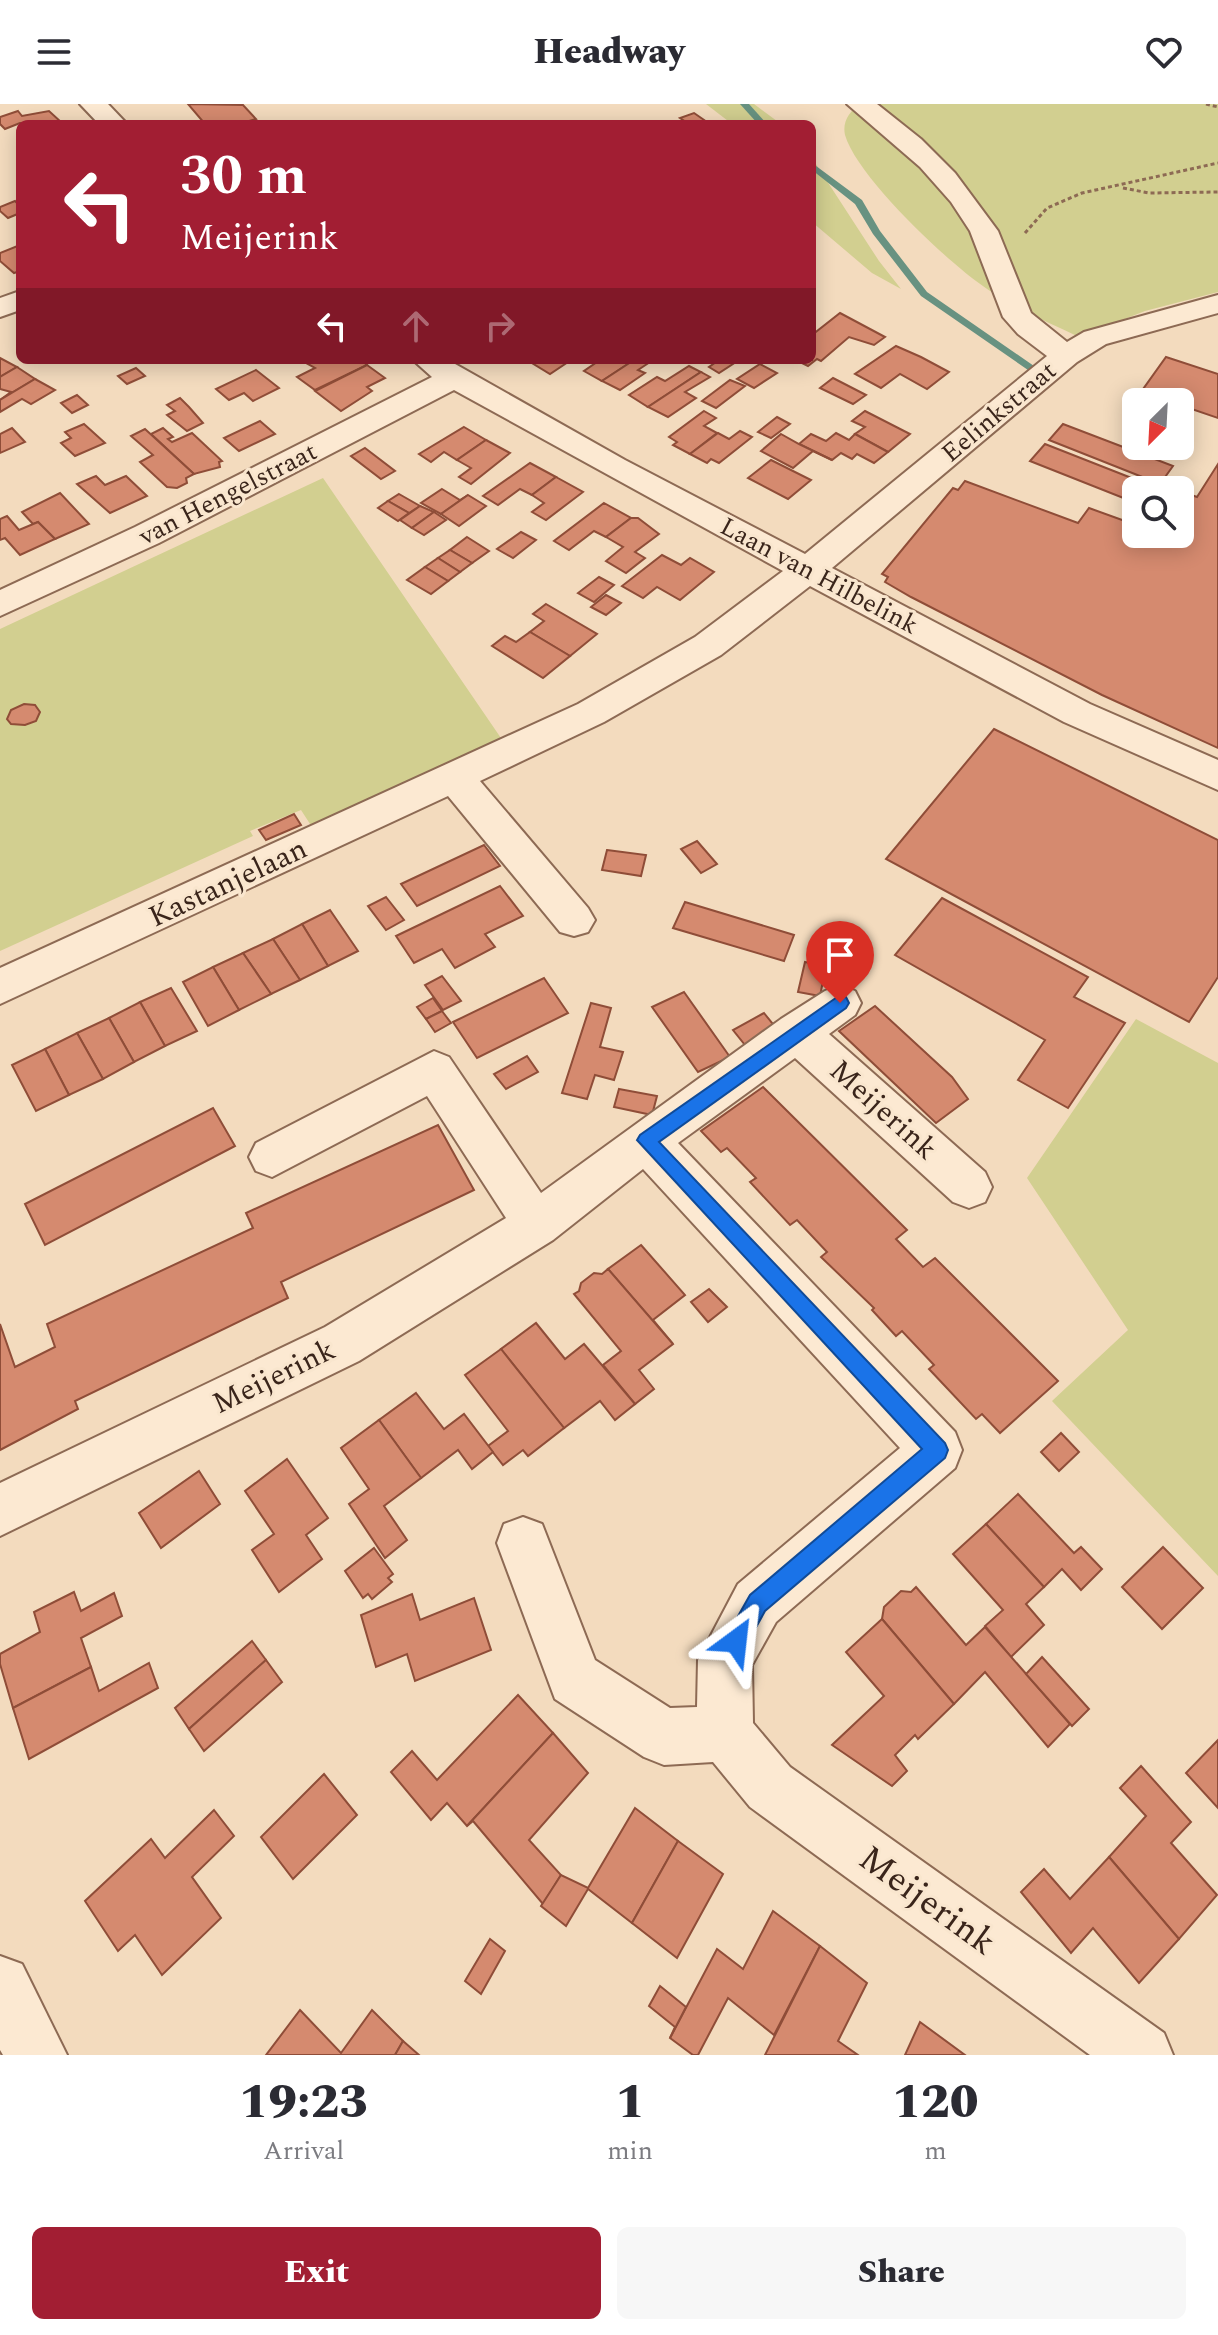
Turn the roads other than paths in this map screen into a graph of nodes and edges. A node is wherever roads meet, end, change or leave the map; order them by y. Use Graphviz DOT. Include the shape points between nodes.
graph roads {
  1 [pos="93,104"];
  2 [pos="860,104"];
  3 [pos="110,120"];
  4 [pos="1218,304"];
  5 [pos="1066,356"];
  6 [pos="441,369"];
  7 [pos="808,570"];
  8 [pos="0,604"];
  9 [pos="1218,776"];
  10 [pos="456,779"];
  11 [pos="574,920"];
  12 [pos="0,987"];
  13 [pos="840,1003"];
  14 [pos="796,1032"];
  15 [pos="646,1140"];
  16 [pos="272,1157"];
  17 [pos="969,1187"];
  18 [pos="536,1225"];
  19 [pos="0,1510"];
  20 [pos="523,1543"];
  21 [pos="725,1733"];
  22 [pos="0,1986"];
  23 [pos="36,2055"];
  24 [pos="1142,2055"];
  1 -- 3 [label="street"];
  2 -- 5 [label="street" via="938,170 986,233 1019,319"];
  4 -- 5 [label="street, Eelinkstraat" via="1095,338"];
  5 -- 7 [label="street, Eelinkstraat"];
  6 -- 7 [label="street, Laan van Hilbelink"];
  6 -- 8 [label="street, van Hengelstraat" via="147,535"];
  7 -- 9 [label="street, Laan van Hilbelink" via="1077,713"];
  7 -- 10 [label="street, Kastanjelaan" via="695,653 591,713"];
  10 -- 11 [label="street"];
  10 -- 12 [label="street, Kastanjelaan"];
  13 -- 14 [label="street, Meijerink"];
  14 -- 15 [label="street, Meijerink"];
  14 -- 17 [label="street, Meijerink"];
  15 -- 18 [label="street, Meijerink"];
  15 -- 21 [label="street" via="937,1450 757,1603 725,1660"];
  16 -- 18 [label="street" via="434,1070"];
  18 -- 19 [label="street, Meijerink" via="342,1344"];
  20 -- 21 [label="street" via="575,1679 664,1737"];
  21 -- 24 [label="street, Meijerink" via="770,1787"];
  22 -- 23 [label="street"];
}
